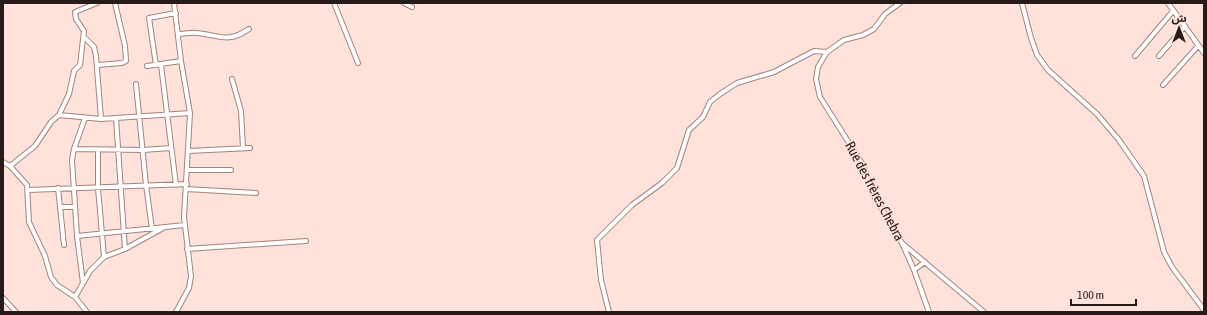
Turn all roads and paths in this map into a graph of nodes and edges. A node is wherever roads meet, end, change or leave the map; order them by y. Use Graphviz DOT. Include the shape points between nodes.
graph roads {
  1 [pos="96,3"];
  2 [pos="115,3"];
  3 [pos="174,3"];
  4 [pos="334,3"];
  5 [pos="404,3"];
  6 [pos="900,3"];
  7 [pos="1022,3"];
  8 [pos="1168,3"];
  9 [pos="412,7"];
  10 [pos="1173,11"];
  11 [pos="176,13"];
  12 [pos="1186,26"];
  13 [pos="249,29"];
  14 [pos="178,34"];
  15 [pos="84,37"];
  16 [pos="1198,46"];
  17 [pos="827,52"];
  18 [pos="1204,53"];
  19 [pos="1135,56"];
  20 [pos="1159,56"];
  21 [pos="181,61"];
  22 [pos="358,63"];
  23 [pos="98,65"];
  24 [pos="156,65"];
  25 [pos="161,65"];
  26 [pos="147,66"];
  27 [pos="232,79"];
  28 [pos="136,84"];
  29 [pos="1163,85"];
  30 [pos="190,113"];
  31 [pos="59,115"];
  32 [pos="167,116"];
  33 [pos="139,117"];
  34 [pos="85,118"];
  35 [pos="116,118"];
  36 [pos="101,119"];
  37 [pos="171,148"];
  38 [pos="243,148"];
  39 [pos="250,148"];
  40 [pos="74,149"];
  41 [pos="120,149"];
  42 [pos="98,150"];
  43 [pos="143,150"];
  44 [pos="189,151"];
  45 [pos="3,162"];
  46 [pos="10,166"];
  47 [pos="188,170"];
  48 [pos="231,170"];
  49 [pos="146,185"];
  50 [pos="176,185"];
  51 [pos="122,186"];
  52 [pos="186,186"];
  53 [pos="58,188"];
  54 [pos="74,188"];
  55 [pos="98,188"];
  56 [pos="28,190"];
  57 [pos="256,193"];
  58 [pos="60,207"];
  59 [pos="75,207"];
  60 [pos="185,225"];
  61 [pos="164,227"];
  62 [pos="152,228"];
  63 [pos="124,232"];
  64 [pos="101,234"];
  65 [pos="77,236"];
  66 [pos="306,241"];
  67 [pos="902,243"];
  68 [pos="64,245"];
  69 [pos="125,249"];
  70 [pos="187,249"];
  71 [pos="104,257"];
  72 [pos="925,262"];
  73 [pos="914,270"];
  74 [pos="83,284"];
  75 [pos="75,297"];
  76 [pos="3,298"];
  77 [pos="1204,310"];
  78 [pos="16,312"];
  79 [pos="87,312"];
  80 [pos="176,312"];
  81 [pos="609,312"];
  82 [pos="928,312"];
  83 [pos="984,312"];
  1 -- 15 [label="street" via="75,12"];
  2 -- 23 [label="street" via="126,61"];
  3 -- 11 [label="street"];
  4 -- 22 [label="street"];
  5 -- 9 [label="street"];
  6 -- 17 [label="street" via="885,14 874,28 863,35 844,40"];
  7 -- 77 [label="street" via="1037,55 1048,70 1097,114 1144,176 1164,252"];
  8 -- 10 [label="street"];
  10 -- 12 [label="street"];
  10 -- 19 [label="street"];
  11 -- 14 [label="street"];
  11 -- 24 [label="street" via="149,18"];
  12 -- 16 [label="street"];
  12 -- 20 [label="street"];
  13 -- 14 [label="street" via="239,36 229,38 198,33"];
  14 -- 21 [label="street"];
  15 -- 23 [label="street" via="94,47"];
  15 -- 31 [label="street" via="80,66 74,71 69,94"];
  16 -- 18 [label="street"];
  16 -- 29 [label="street"];
  17 -- 67 [label="street, Rue des frères Chebra" via="818,67 816,79 820,97 858,155 874,196"];
  17 -- 81 [label="street" via="814,51 774,72 736,83 710,102 703,117 689,130 677,168 662,183 632,205 597,240 601,280"];
  21 -- 25 [label="street"];
  21 -- 30 [label="street"];
  23 -- 36 [label="street"];
  24 -- 25 [label="street"];
  24 -- 26 [label="street"];
  25 -- 32 [label="street"];
  27 -- 38 [label="street" via="241,111"];
  28 -- 33 [label="street"];
  30 -- 32 [label="street"];
  30 -- 44 [label="street"];
  31 -- 34 [label="street"];
  31 -- 46 [label="street" via="50,122 35,146"];
  32 -- 33 [label="street"];
  32 -- 37 [label="street"];
  33 -- 35 [label="street"];
  33 -- 43 [label="street"];
  34 -- 36 [label="street"];
  34 -- 40 [label="street"];
  35 -- 36 [label="street"];
  35 -- 41 [label="street"];
  37 -- 43 [label="street"];
  37 -- 50 [label="street"];
  38 -- 39 [label="street"];
  38 -- 44 [label="street"];
  40 -- 42 [label="street"];
  40 -- 54 [label="street"];
  41 -- 42 [label="street"];
  41 -- 43 [label="street"];
  41 -- 51 [label="street"];
  42 -- 55 [label="street"];
  43 -- 49 [label="street"];
  44 -- 47 [label="street"];
  45 -- 46 [label="street"];
  46 -- 56 [label="street" via="25,182"];
  47 -- 48 [label="street"];
  47 -- 52 [label="street"];
  49 -- 50 [label="street"];
  49 -- 51 [label="street"];
  49 -- 62 [label="street"];
  50 -- 52 [label="street"];
  51 -- 55 [label="street"];
  51 -- 63 [label="street"];
  52 -- 57 [label="street"];
  52 -- 60 [label="street"];
  53 -- 54 [label="street"];
  53 -- 56 [label="street"];
  53 -- 58 [label="street"];
  54 -- 55 [label="street"];
  54 -- 59 [label="street"];
  55 -- 64 [label="street"];
  56 -- 75 [label="street" via="29,222 51,278"];
  58 -- 59 [label="street"];
  58 -- 68 [label="street"];
  59 -- 65 [label="street"];
  60 -- 61 [label="street"];
  60 -- 70 [label="street"];
  61 -- 62 [label="street"];
  61 -- 69 [label="street"];
  62 -- 63 [label="street"];
  63 -- 64 [label="street"];
  63 -- 69 [label="street"];
  64 -- 65 [label="street"];
  64 -- 71 [label="street"];
  65 -- 74 [label="street"];
  66 -- 70 [label="street"];
  67 -- 72 [label="street"];
  67 -- 73 [label="street, Rue des frères Chebra"];
  69 -- 71 [label="street"];
  70 -- 80 [label="street" via="190,263 189,288"];
  71 -- 74 [label="street" via="93,267"];
  72 -- 73 [label="street"];
  72 -- 83 [label="street"];
  73 -- 82 [label="street, Rue des frères Chebra"];
  74 -- 75 [label="street"];
  75 -- 79 [label="street"];
  76 -- 78 [label="street"];
}
